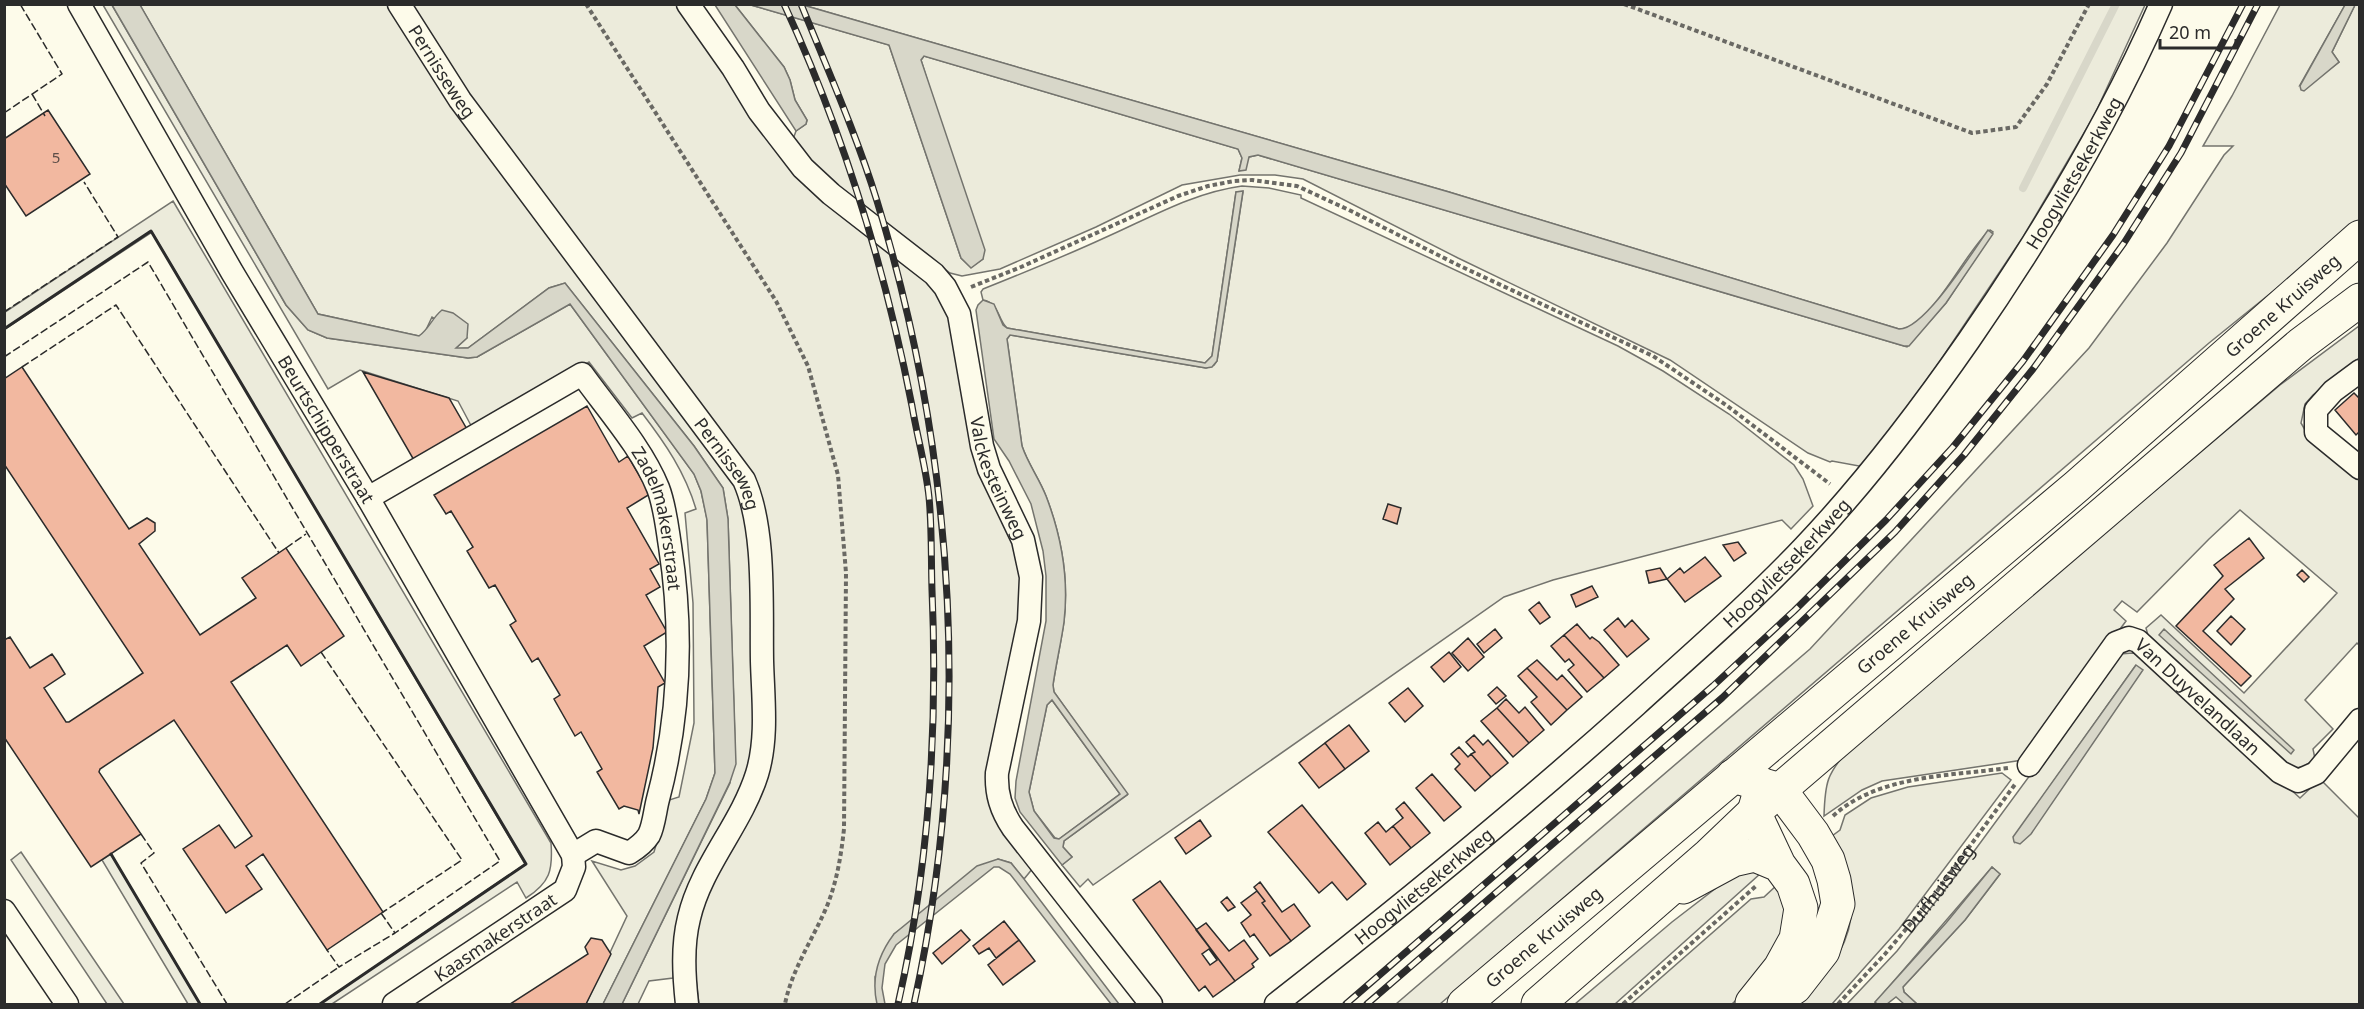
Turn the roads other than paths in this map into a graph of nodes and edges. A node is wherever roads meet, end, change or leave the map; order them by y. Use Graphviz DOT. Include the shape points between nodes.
graph roads {
  1 [pos="79,4"];
  2 [pos="399,4"];
  3 [pos="688,4"];
  4 [pos="2161,4"];
  5 [pos="2360,237"];
  6 [pos="2360,300"];
  7 [pos="2360,371"];
  8 [pos="2360,468"];
  9 [pos="368,498"];
  10 [pos="2360,720"];
  11 [pos="2030,765"];
  12 [pos="1757,791"];
  13 [pos="573,855"];
  14 [pos="1779,865"];
  15 [pos="1650,906"];
  16 [pos="4,911"];
  17 [pos="67,1005"];
  18 [pos="394,1005"];
  19 [pos="687,1005"];
  20 [pos="1151,1005"];
  21 [pos="1276,1005"];
  22 [pos="1464,1005"];
  23 [pos="1538,1005"];
  24 [pos="1752,1005"];
  25 [pos="1770,1005"];
  1 -- 9 [label="street, Beurtschipperstraat" via="231,272"];
  2 -- 19 [label="street, Pernisseweg" via="460,100 744,480 752,498 760,578 764,745 750,793 701,885 689,918 684,955"];
  3 -- 20 [label="street, Valckesteinweg" via="802,168 934,274 959,314 982,446 1023,540 1031,577 1029,621 997,773 1001,808 1012,828"];
  4 -- 21 [label="street, Hoogvlietsekerkweg" via="2113,108 2046,224 1934,390 1806,545 1743,609 1573,761 1392,914"];
  5 -- 12 [label="main road, Groene Kruisweg" via="2077,486 1770,744"];
  6 -- 12 [label="main road, Groene Kruisweg"];
  7 -- 8 [label="street" via="2316,410 2316,432"];
  9 -- 13 [label="street, Beurtschipperstraat"];
  9 -- 13 [label="street, Zadelmakerstraat" via="582,374 649,470 666,519 678,636 676,706 669,759 649,834 640,846 629,853 596,840"];
  10 -- 11 [label="street, Van Duyvelandlaan" via="2316,774 2298,781 2280,772 2138,641 2129,638 2116,643"];
  12 -- 14 [label="main road"];
  12 -- 15 [label="main road, Groene Kruisweg"];
  12 -- 22 [label="main road, Groene Kruisweg"];
  12 -- 25 [label="main road" via="1813,834 1828,860 1838,904 1822,951 1795,987"];
  13 -- 18 [label="street, Kaasmakerstraat" via="574,867 565,890"];
  14 -- 15 [label="main road" via="1755,855 1733,860"];
  14 -- 24 [label="main road" via="1793,884 1801,908 1796,939"];
  15 -- 23 [label="main road, Groene Kruisweg"];
  16 -- 17 [label="street"];
}
